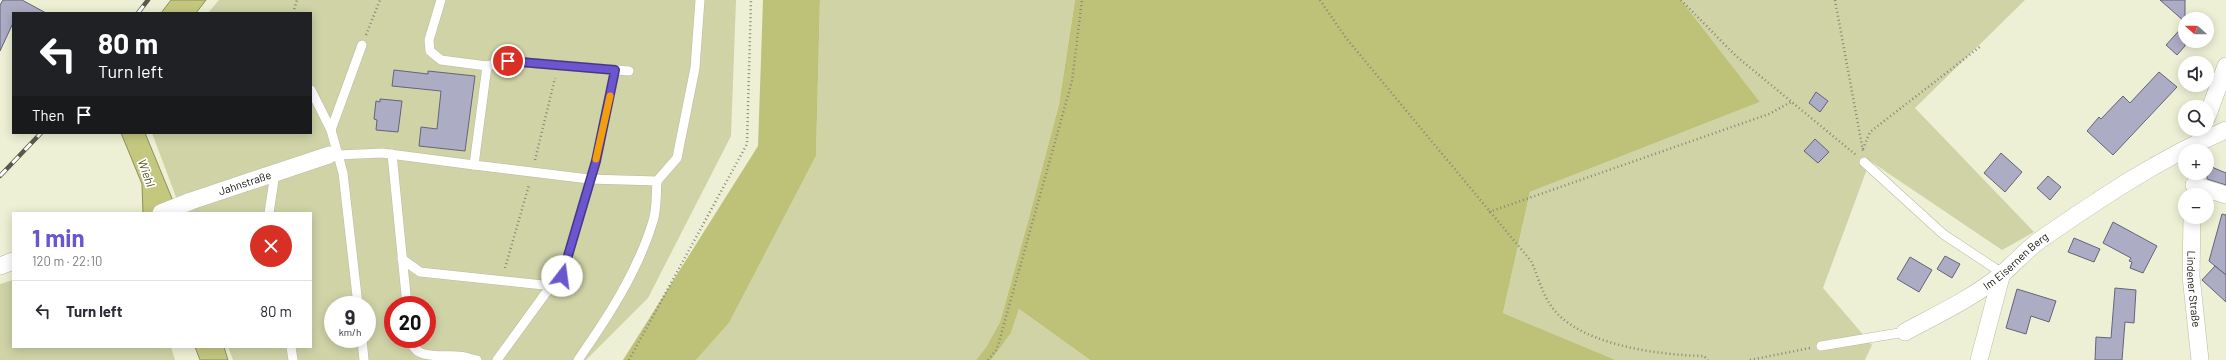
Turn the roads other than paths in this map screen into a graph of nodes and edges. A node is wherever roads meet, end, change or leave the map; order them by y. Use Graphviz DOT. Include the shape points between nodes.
graph roads {
  1 [pos="441,0"];
  2 [pos="700,0"];
  3 [pos="362,45"];
  4 [pos="487,66"];
  5 [pos="2226,66"];
  6 [pos="615,70"];
  7 [pos="629,71"];
  8 [pos="312,92"];
  9 [pos="2213,100"];
  10 [pos="331,130"];
  11 [pos="2226,130"];
  12 [pos="2199,141"];
  13 [pos="392,154"];
  14 [pos="333,155"];
  15 [pos="1864,162"];
  16 [pos="474,165"];
  17 [pos="275,173"];
  18 [pos="589,178"];
  19 [pos="657,181"];
  20 [pos="2194,184"];
  21 [pos="2226,195"];
  22 [pos="163,212"];
  23 [pos="269,212"];
  24 [pos="2192,224"];
  25 [pos="402,260"];
  26 [pos="12,262"];
  27 [pos="0,266"];
  28 [pos="2002,273"];
  29 [pos="553,286"];
  30 [pos="357,296"];
  31 [pos="406,296"];
  32 [pos="1905,332"];
  33 [pos="1821,346"];
  34 [pos="291,348"];
  35 [pos="363,348"];
  36 [pos="412,348"];
  37 [pos="293,360"];
  38 [pos="364,360"];
  39 [pos="477,360"];
  40 [pos="497,360"];
  41 [pos="578,360"];
  42 [pos="1980,360"];
  43 [pos="2200,360"];
  1 -- 4 [label="lane" via="429,40 430,51 441,60"];
  2 -- 19 [label="lane" via="695,68 677,158"];
  3 -- 10 [label="lane"];
  4 -- 6 [label="lane" via="508,61"];
  4 -- 16 [label="lane"];
  5 -- 9 [label="street"];
  6 -- 7 [label="lane"];
  6 -- 18 [label="lane" via="596,161"];
  8 -- 10 [label="lane"];
  10 -- 14 [label="lane"];
  11 -- 12 [label="street, Im Eisernen Berg"];
  12 -- 28 [label="street, Im Eisernen Berg" via="2150,168 2040,240"];
  13 -- 14 [label="lane"];
  13 -- 16 [label="lane"];
  13 -- 25 [label="lane"];
  14 -- 17 [label="street, Jahnstraße"];
  14 -- 30 [label="lane" via="343,173"];
  15 -- 28 [label="lane" via="1943,234"];
  16 -- 18 [label="lane"];
  17 -- 22 [label="street, Jahnstraße"];
  17 -- 23 [label="lane"];
  18 -- 19 [label="lane"];
  18 -- 29 [label="lane" via="562,276"];
  19 -- 41 [label="lane" via="653,220 628,282"];
  20 -- 21 [label="street"];
  24 -- 43 [label="street, Lindener Straße" via="2191,276"];
  25 -- 29 [label="lane" via="420,272"];
  25 -- 31 [label="lane"];
  26 -- 27 [label="street"];
  28 -- 32 [label="street, Im Eisernen Berg" via="1960,303"];
  28 -- 42 [label="street"];
  29 -- 40 [label="lane"];
  32 -- 33 [label="lane, Im Eisernen Berg"];
  34 -- 37 [label="lane"];
  35 -- 38 [label="lane"];
  36 -- 39 [label="lane" via="426,358 459,356"];
}
